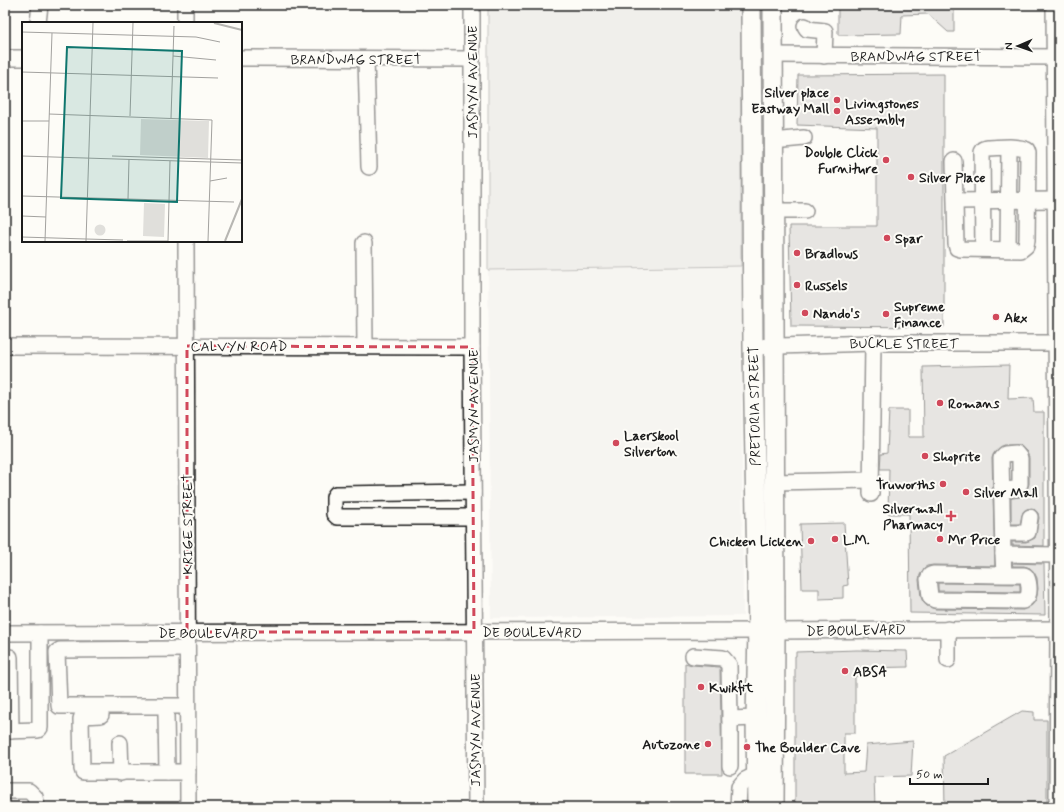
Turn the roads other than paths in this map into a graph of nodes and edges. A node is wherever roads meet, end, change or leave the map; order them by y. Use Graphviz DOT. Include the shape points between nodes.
graph roads {
  1 [pos="40,5"];
  2 [pos="185,5"];
  3 [pos="472,5"];
  4 [pos="751,5"];
  5 [pos="773,5"];
  6 [pos="1054,5"];
  7 [pos="38,22"];
  8 [pos="185,22"];
  9 [pos="805,26"];
  10 [pos="773,55"];
  11 [pos="824,56"];
  12 [pos="1057,57"];
  13 [pos="5,58"];
  14 [pos="22,58"];
  15 [pos="242,58"];
  16 [pos="366,59"];
  17 [pos="471,59"];
  18 [pos="804,138"];
  19 [pos="773,141"];
  20 [pos="1009,148"];
  21 [pos="954,161"];
  22 [pos="369,167"];
  23 [pos="1055,200"];
  24 [pos="956,201"];
  25 [pos="983,201"];
  26 [pos="1009,201"];
  27 [pos="1028,201"];
  28 [pos="773,211"];
  29 [pos="805,211"];
  30 [pos="186,242"];
  31 [pos="364,243"];
  32 [pos="983,249"];
  33 [pos="1008,249"];
  34 [pos="752,309"];
  35 [pos="873,343"];
  36 [pos="1056,343"];
  37 [pos="774,345"];
  38 [pos="5,346"];
  39 [pos="187,346"];
  40 [pos="366,346"];
  41 [pos="472,346"];
  42 [pos="753,346"];
  43 [pos="774,482"];
  44 [pos="1002,490"];
  45 [pos="473,492"];
  46 [pos="473,517"];
  47 [pos="1030,517"];
  48 [pos="1003,533"];
  49 [pos="1003,554"];
  50 [pos="1057,555"];
  51 [pos="999,575"];
  52 [pos="994,600"];
  53 [pos="948,629"];
  54 [pos="1059,629"];
  55 [pos="766,631"];
  56 [pos="187,632"];
  57 [pos="474,632"];
  58 [pos="5,633"];
  59 [pos="40,633"];
  60 [pos="187,649"];
  61 [pos="693,656"];
  62 [pos="10,657"];
  63 [pos="948,660"];
  64 [pos="187,710"];
  65 [pos="166,714"];
  66 [pos="730,718"];
  67 [pos="756,718"];
  68 [pos="8,731"];
  69 [pos="120,743"];
  70 [pos="730,766"];
  71 [pos="167,772"];
  72 [pos="188,772"];
  73 [pos="121,773"];
  74 [pos="757,774"];
  75 [pos="5,791"];
  76 [pos="37,807"];
  77 [pos="188,807"];
  78 [pos="476,807"];
  79 [pos="738,807"];
  80 [pos="757,807"];
  81 [pos="774,807"];
  82 [pos="1058,807"];
  1 -- 7 [label="street"];
  2 -- 8 [label="street"];
  3 -- 17 [label="street, JASMYN AVENUE"];
  4 -- 34 [label="main road, PRETORIA STREET"];
  5 -- 10 [label="main road, PRETORIA STREET"];
  6 -- 12 [label="street"];
  9 -- 11 [label="street" via="807,29 825,31"];
  10 -- 11 [label="street, BRANDWAG STREET"];
  10 -- 19 [label="main road, PRETORIA STREET"];
  11 -- 12 [label="street, BRANDWAG STREET"];
  12 -- 23 [label="street"];
  13 -- 14 [label="street"];
  15 -- 16 [label="street, BRANDWAG STREET"];
  16 -- 17 [label="street, BRANDWAG STREET"];
  16 -- 22 [label="street"];
  17 -- 41 [label="street, JASMYN AVENUE"];
  18 -- 19 [label="street"];
  19 -- 28 [label="main road, PRETORIA STREET"];
  19 -- 34 [label="main road" via="768,144 765,155 763,290"];
  20 -- 25 [label="street" via="987,148 982,152"];
  20 -- 26 [label="street"];
  20 -- 27 [label="street" via="1027,150"];
  21 -- 24 [label="street"];
  23 -- 27 [label="street"];
  23 -- 36 [label="street"];
  24 -- 25 [label="street"];
  24 -- 32 [label="street" via="957,248"];
  25 -- 26 [label="street"];
  25 -- 32 [label="street"];
  26 -- 27 [label="street"];
  26 -- 33 [label="street"];
  27 -- 33 [label="street" via="1026,246 1021,250"];
  28 -- 29 [label="street"];
  28 -- 37 [label="main road, PRETORIA STREET"];
  30 -- 39 [label="street, KRIGE STREET"];
  31 -- 40 [label="street"];
  32 -- 33 [label="street"];
  34 -- 42 [label="main road, PRETORIA STREET"];
  35 -- 36 [label="street, BUCKLE STREET"];
  35 -- 37 [label="street, BUCKLE STREET"];
  35 -- 43 [label="street" via="871,487"];
  36 -- 50 [label="street"];
  37 -- 42 [label="street, BUCKLE STREET"];
  37 -- 43 [label="main road, PRETORIA STREET"];
  38 -- 39 [label="street, CALVYN ROAD"];
  39 -- 40 [label="street, CALVYN ROAD"];
  39 -- 56 [label="street, KRIGE STREET"];
  40 -- 41 [label="street, CALVYN ROAD"];
  41 -- 45 [label="street, JASMYN AVENUE"];
  42 -- 55 [label="main road, PRETORIA STREET"];
  43 -- 55 [label="main road, PRETORIA STREET"];
  44 -- 48 [label="street"];
  45 -- 46 [label="street, JASMYN AVENUE"];
  45 -- 46 [label="street" via="336,494 334,514 338,517"];
  46 -- 57 [label="street, JASMYN AVENUE"];
  47 -- 48 [label="street" via="1028,532"];
  48 -- 49 [label="street"];
  49 -- 50 [label="street"];
  49 -- 51 [label="street"];
  50 -- 54 [label="street"];
  51 -- 52 [label="street"];
  51 -- 52 [label="street" via="1026,576 1028,596 1023,601"];
  51 -- 52 [label="street" via="933,574 928,578 931,598 935,600"];
  53 -- 54 [label="street, DE BOULEVARD"];
  53 -- 55 [label="street, DE BOULEVARD"];
  53 -- 63 [label="street"];
  54 -- 82 [label="street"];
  55 -- 57 [label="street, DE BOULEVARD"];
  55 -- 67 [label="main road, PRETORIA STREET"];
  55 -- 81 [label="main road, PRETORIA STREET"];
  56 -- 57 [label="street, DE BOULEVARD"];
  56 -- 59 [label="street, DE BOULEVARD"];
  56 -- 60 [label="street, KRIGE STREET"];
  57 -- 78 [label="street, JASMYN AVENUE"];
  58 -- 59 [label="street, DE BOULEVARD"];
  59 -- 68 [label="street" via="40,728"];
  60 -- 64 [label="street, KRIGE STREET"];
  60 -- 64 [label="street" via="60,650 57,652 57,674 59,706"];
  61 -- 66 [label="street" via="723,658 728,665"];
  62 -- 68 [label="street"];
  64 -- 65 [label="street"];
  64 -- 72 [label="street, KRIGE STREET"];
  65 -- 71 [label="street"];
  65 -- 73 [label="street" via="82,716 83,772"];
  66 -- 67 [label="street"];
  66 -- 70 [label="street"];
  67 -- 74 [label="main road, PRETORIA STREET"];
  69 -- 73 [label="street"];
  71 -- 72 [label="street"];
  71 -- 73 [label="street"];
  72 -- 77 [label="street, KRIGE STREET"];
  74 -- 79 [label="street" via="739,786"];
  74 -- 80 [label="main road, PRETORIA STREET"];
  75 -- 76 [label="street" via="29,791 35,797"];
}
